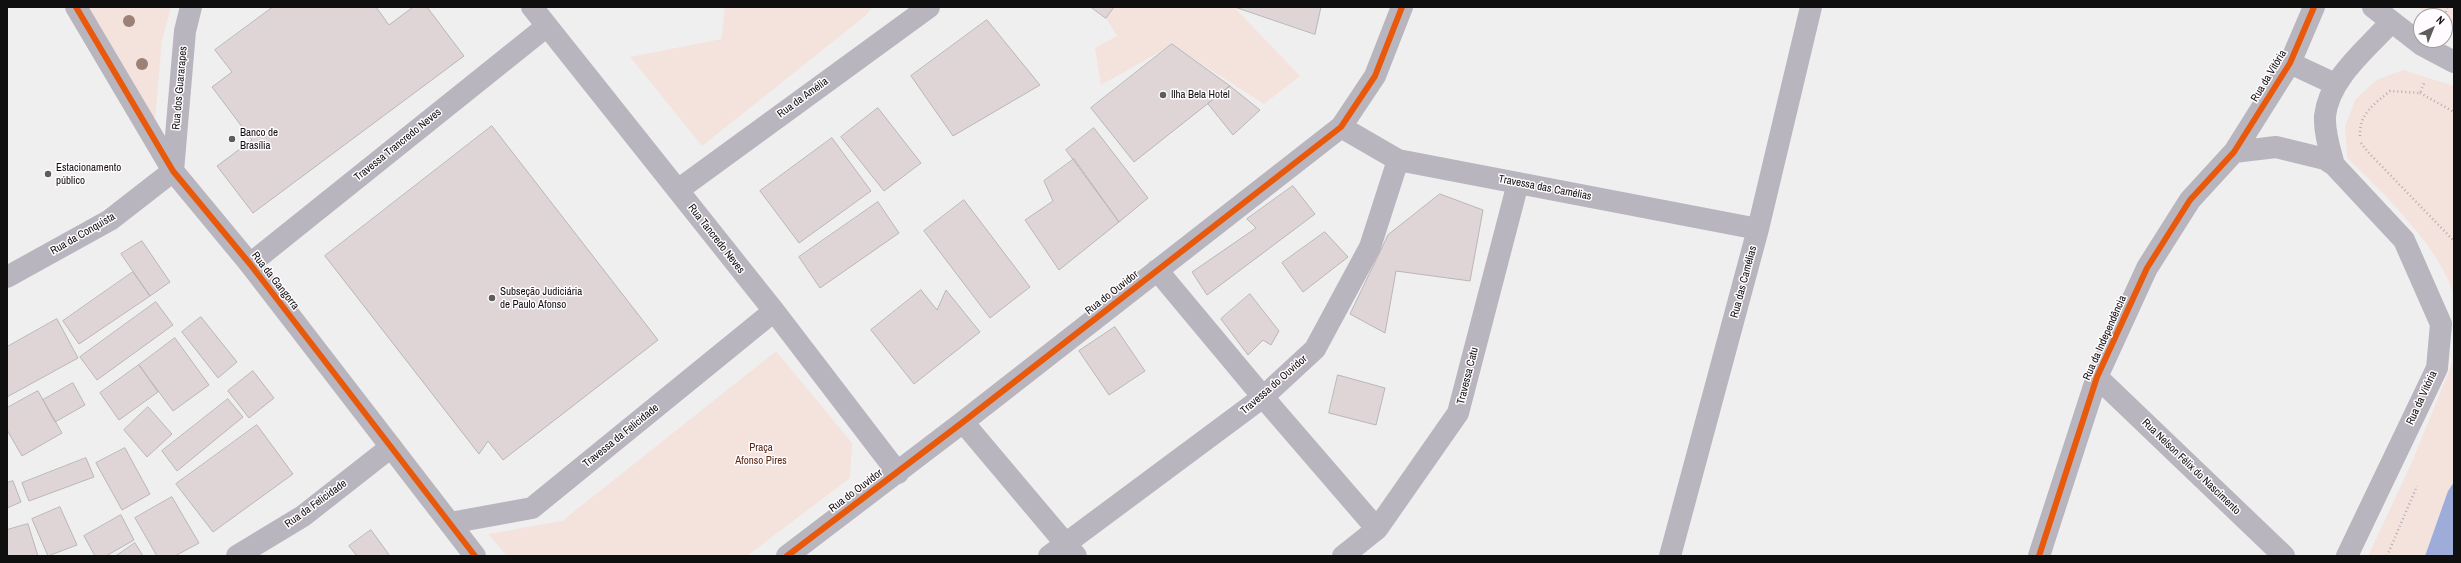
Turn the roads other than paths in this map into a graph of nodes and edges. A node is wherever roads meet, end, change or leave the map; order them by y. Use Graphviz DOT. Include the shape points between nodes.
graph roads {
  1 [pos="76,7"];
  2 [pos="191,7"];
  3 [pos="532,7"];
  4 [pos="929,7"];
  5 [pos="1402,7"];
  6 [pos="1811,7"];
  7 [pos="2314,7"];
  8 [pos="2373,7"];
  9 [pos="2391,22"];
  10 [pos="547,26"];
  11 [pos="2454,62"];
  12 [pos="2290,63"];
  13 [pos="2335,84"];
  14 [pos="1340,127"];
  15 [pos="2234,152"];
  16 [pos="1398,160"];
  17 [pos="2334,165"];
  18 [pos="174,171"];
  19 [pos="1518,182"];
  20 [pos="678,190"];
  21 [pos="1758,230"];
  22 [pos="250,264"];
  23 [pos="1157,270"];
  24 [pos="7,277"];
  25 [pos="774,311"];
  26 [pos="2097,377"];
  27 [pos="1263,397"];
  28 [pos="963,422"];
  29 [pos="391,447"];
  30 [pos="898,473"];
  31 [pos="450,523"];
  32 [pos="1377,529"];
  33 [pos="1064,552"];
  34 [pos="236,556"];
  35 [pos="475,556"];
  36 [pos="787,556"];
  37 [pos="1343,556"];
  38 [pos="1670,556"];
  39 [pos="2039,556"];
  40 [pos="2284,556"];
  41 [pos="2346,556"];
  1 -- 18 [label="street, Rua da Gangorra"];
  2 -- 18 [label="street, Rua dos Guararapes" via="185,31"];
  3 -- 10 [label="street, Rua Tancredo Neves"];
  4 -- 20 [label="street, Rua da Amélia"];
  5 -- 14 [label="street, Rua do Ouvidor" via="1375,76"];
  6 -- 21 [label="street, Rua das Camélias"];
  7 -- 12 [label="street, Rua da Vitória"];
  8 -- 9 [label="street"];
  9 -- 11 [label="street" via="2422,45"];
  9 -- 13 [label="street, Rua da Vitória"];
  10 -- 20 [label="street, Rua Tancredo Neves"];
  10 -- 22 [label="street, Travessa Trancredo Neves"];
  12 -- 13 [label="street"];
  12 -- 15 [label="street, Rua da Vitória"];
  13 -- 17 [label="street, Rua da Vitória" via="2325,116"];
  14 -- 16 [label="street, Travessa das Camélias"];
  14 -- 23 [label="street, Rua do Ouvidor"];
  15 -- 17 [label="street, Rua da Vitória" via="2276,147 2324,159"];
  15 -- 26 [label="street, Rua da Independência" via="2190,200 2147,268"];
  16 -- 19 [label="street, Travessa das Camélias"];
  16 -- 27 [label="street, Travessa do Ouvidor" via="1370,247 1315,349"];
  17 -- 41 [label="street, Rua da Vitória" via="2404,240 2441,324 2437,368"];
  18 -- 22 [label="street, Rua da Gangorra"];
  18 -- 24 [label="street, Rua da Conquista" via="110,220"];
  19 -- 21 [label="street, Travessa das Camélias"];
  19 -- 32 [label="street, Travessa Catu" via="1458,413"];
  20 -- 25 [label="street, Rua Tancredo Neves"];
  21 -- 38 [label="street, Rua das Camélias"];
  22 -- 29 [label="street, Rua da Gangorra"];
  23 -- 27 [label="street"];
  23 -- 28 [label="street, Rua do Ouvidor"];
  25 -- 30 [label="street, Rua Tancredo Neves"];
  25 -- 31 [label="street, Travessa da Felicidade" via="532,508"];
  26 -- 39 [label="street, Rua da Independência"];
  26 -- 40 [label="street, Rua Nelson Félix do Nascimento"];
  27 -- 32 [label="street"];
  27 -- 33 [label="street, Travessa do Ouvidor"];
  28 -- 30 [label="street, Rua do Ouvidor"];
  28 -- 33 [label="street, Travessa do Ouvidor"];
  29 -- 31 [label="street, Rua da Gangorra"];
  29 -- 34 [label="street, Rua da Felicidade" via="303,516"];
  30 -- 36 [label="street, Rua do Ouvidor"];
  31 -- 35 [label="street, Rua da Gangorra"];
  32 -- 37 [label="street, Travessa Catu"];
}
